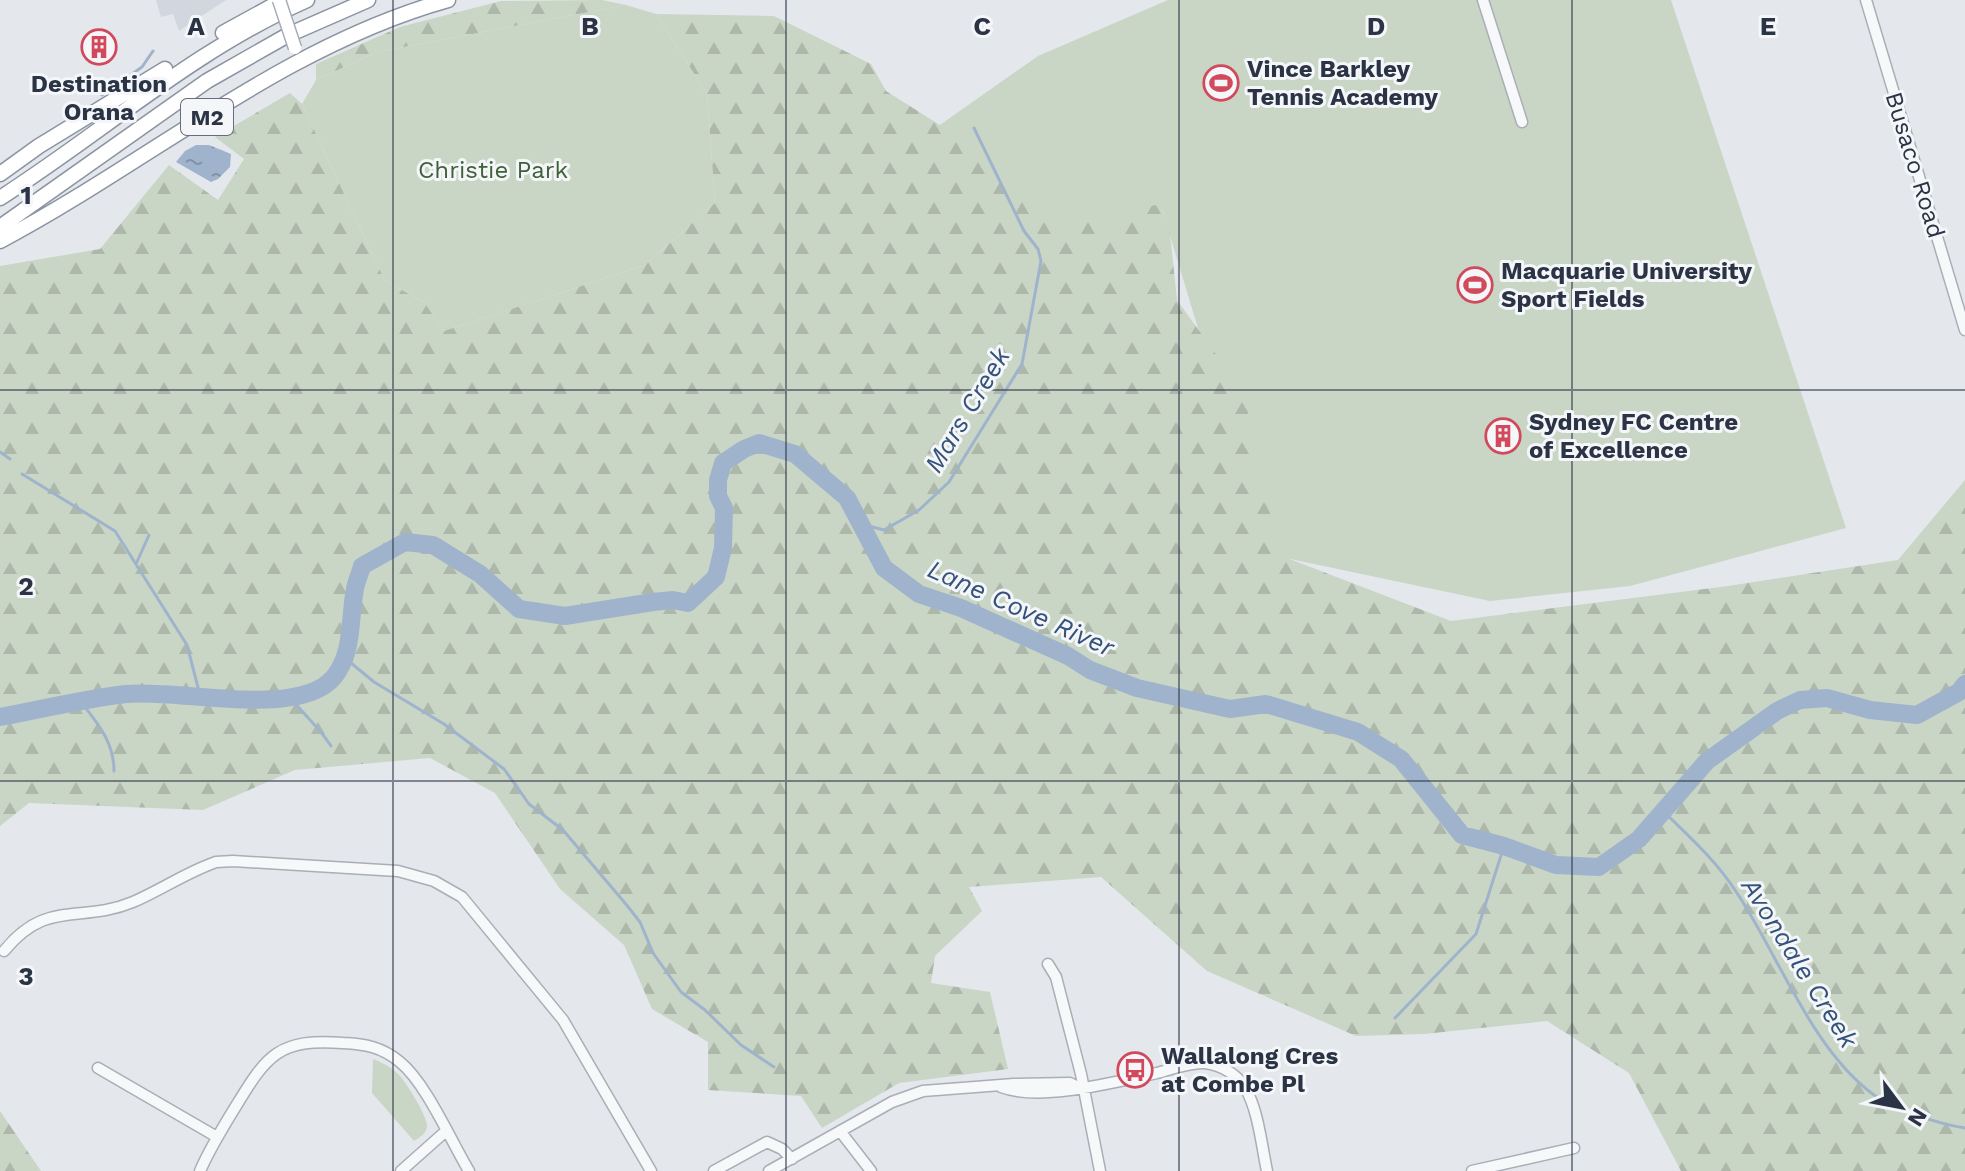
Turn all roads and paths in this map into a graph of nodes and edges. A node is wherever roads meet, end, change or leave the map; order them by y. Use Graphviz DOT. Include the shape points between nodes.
graph roads {
  1 [pos="281,0"];
  2 [pos="307,0"];
  3 [pos="368,0"];
  4 [pos="448,0"];
  5 [pos="1483,0"];
  6 [pos="1866,0"];
  7 [pos="295,48"];
  8 [pos="1522,122"];
  9 [pos="0,174"];
  10 [pos="0,198"];
  11 [pos="0,227"];
  12 [pos="0,241"];
  13 [pos="1965,330"];
  14 [pos="4,951"];
  15 [pos="1048,964"];
  16 [pos="98,1068"];
  17 [pos="1080,1087"];
  18 [pos="446,1131"];
  19 [pos="840,1131"];
  20 [pos="217,1137"];
  21 [pos="1574,1148"];
  22 [pos="792,1159"];
  23 [pos="200,1171"];
  24 [pos="401,1171"];
  25 [pos="469,1171"];
  26 [pos="651,1171"];
  27 [pos="714,1171"];
  28 [pos="769,1171"];
  29 [pos="871,1171"];
  30 [pos="1100,1171"];
  31 [pos="1267,1171"];
  32 [pos="1472,1171"];
  1 -- 7 [label="main road, bridge"];
  1 -- 9 [label="highway, M2"];
  2 -- 10 [label="highway, M2" via="195,60"];
  3 -- 11 [label="highway, M2" via="288,35 207,81"];
  4 -- 12 [label="highway, M2" via="380,22 261,83"];
  5 -- 8 [label="street"];
  6 -- 13 [label="street, Busaco Road"];
  14 -- 26 [label="street" via="29,925 119,907 216,862 398,871 434,881 462,897 563,1020"];
  15 -- 17 [label="street" via="1056,977"];
  16 -- 20 [label="street"];
  17 -- 19 [label="street" via="1014,1084 912,1094"];
  17 -- 30 [label="street"];
  17 -- 31 [label="street" via="1198,1063 1226,1070 1249,1096"];
  18 -- 20 [label="street" via="408,1070 390,1055 374,1046 314,1041 270,1058"];
  18 -- 24 [label="street"];
  18 -- 25 [label="street"];
  19 -- 22 [label="street"];
  19 -- 29 [label="street"];
  20 -- 23 [label="street"];
  21 -- 32 [label="street"];
  22 -- 27 [label="street" via="767,1142"];
  22 -- 28 [label="street"];
}
